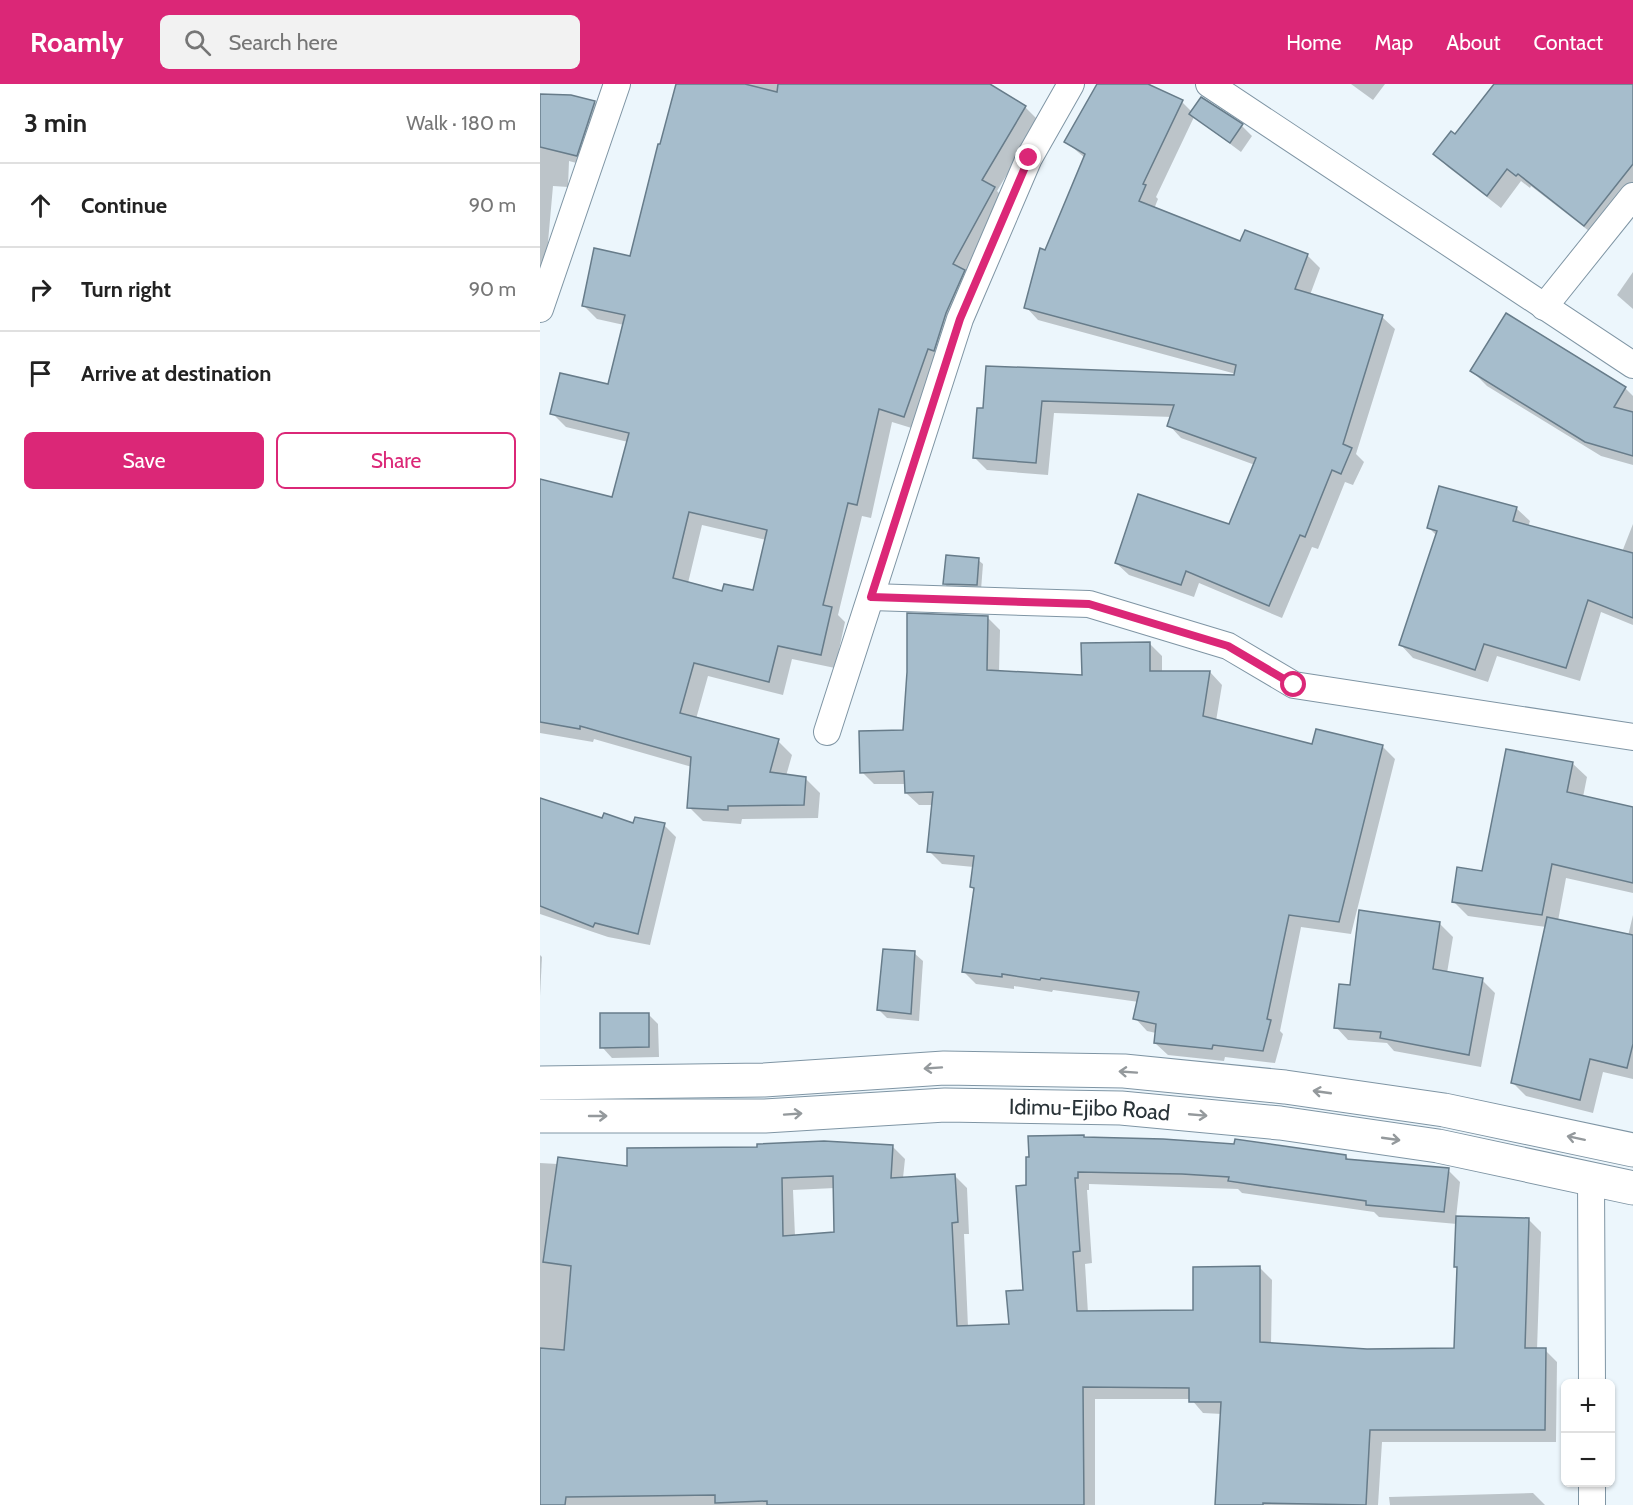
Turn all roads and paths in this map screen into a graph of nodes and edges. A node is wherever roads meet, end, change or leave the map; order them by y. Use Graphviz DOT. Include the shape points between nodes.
graph roads {
  1 [pos="617,84"];
  2 [pos="1071,84"];
  3 [pos="1209,84"];
  4 [pos="1633,196"];
  5 [pos="1544,307"];
  6 [pos="540,309"];
  7 [pos="1633,365"];
  8 [pos="871,597"];
  9 [pos="827,732"];
  10 [pos="1633,737"];
  11 [pos="540,1083"];
  12 [pos="540,1116"];
  13 [pos="1633,1150"];
  14 [pos="1592,1179"];
  15 [pos="1633,1188"];
  16 [pos="1592,1379"];
  17 [pos="1592,1487"];
  18 [pos="1592,1505"];
  1 -- 6 [label="street"];
  2 -- 8 [label="street" via="1029,158 960,319"];
  3 -- 5 [label="street"];
  4 -- 5 [label="street"];
  5 -- 7 [label="street"];
  8 -- 9 [label="street"];
  8 -- 10 [label="street" via="1089,604 1228,646 1294,685"];
  13 -- 11 [label="main road, Idimu-Ejibo Road, one-way" via="1444,1110 1285,1086 1124,1071 944,1068 764,1080"];
  12 -- 14 [label="main road, Idimu-Ejibo Road, one-way" via="765,1116 945,1105 1121,1108 1280,1123 1438,1146"];
  14 -- 15 [label="main road, Idimu-Ejibo Road"];
  14 -- 16 [label="street"];
  17 -- 18 [label="street"];
}
